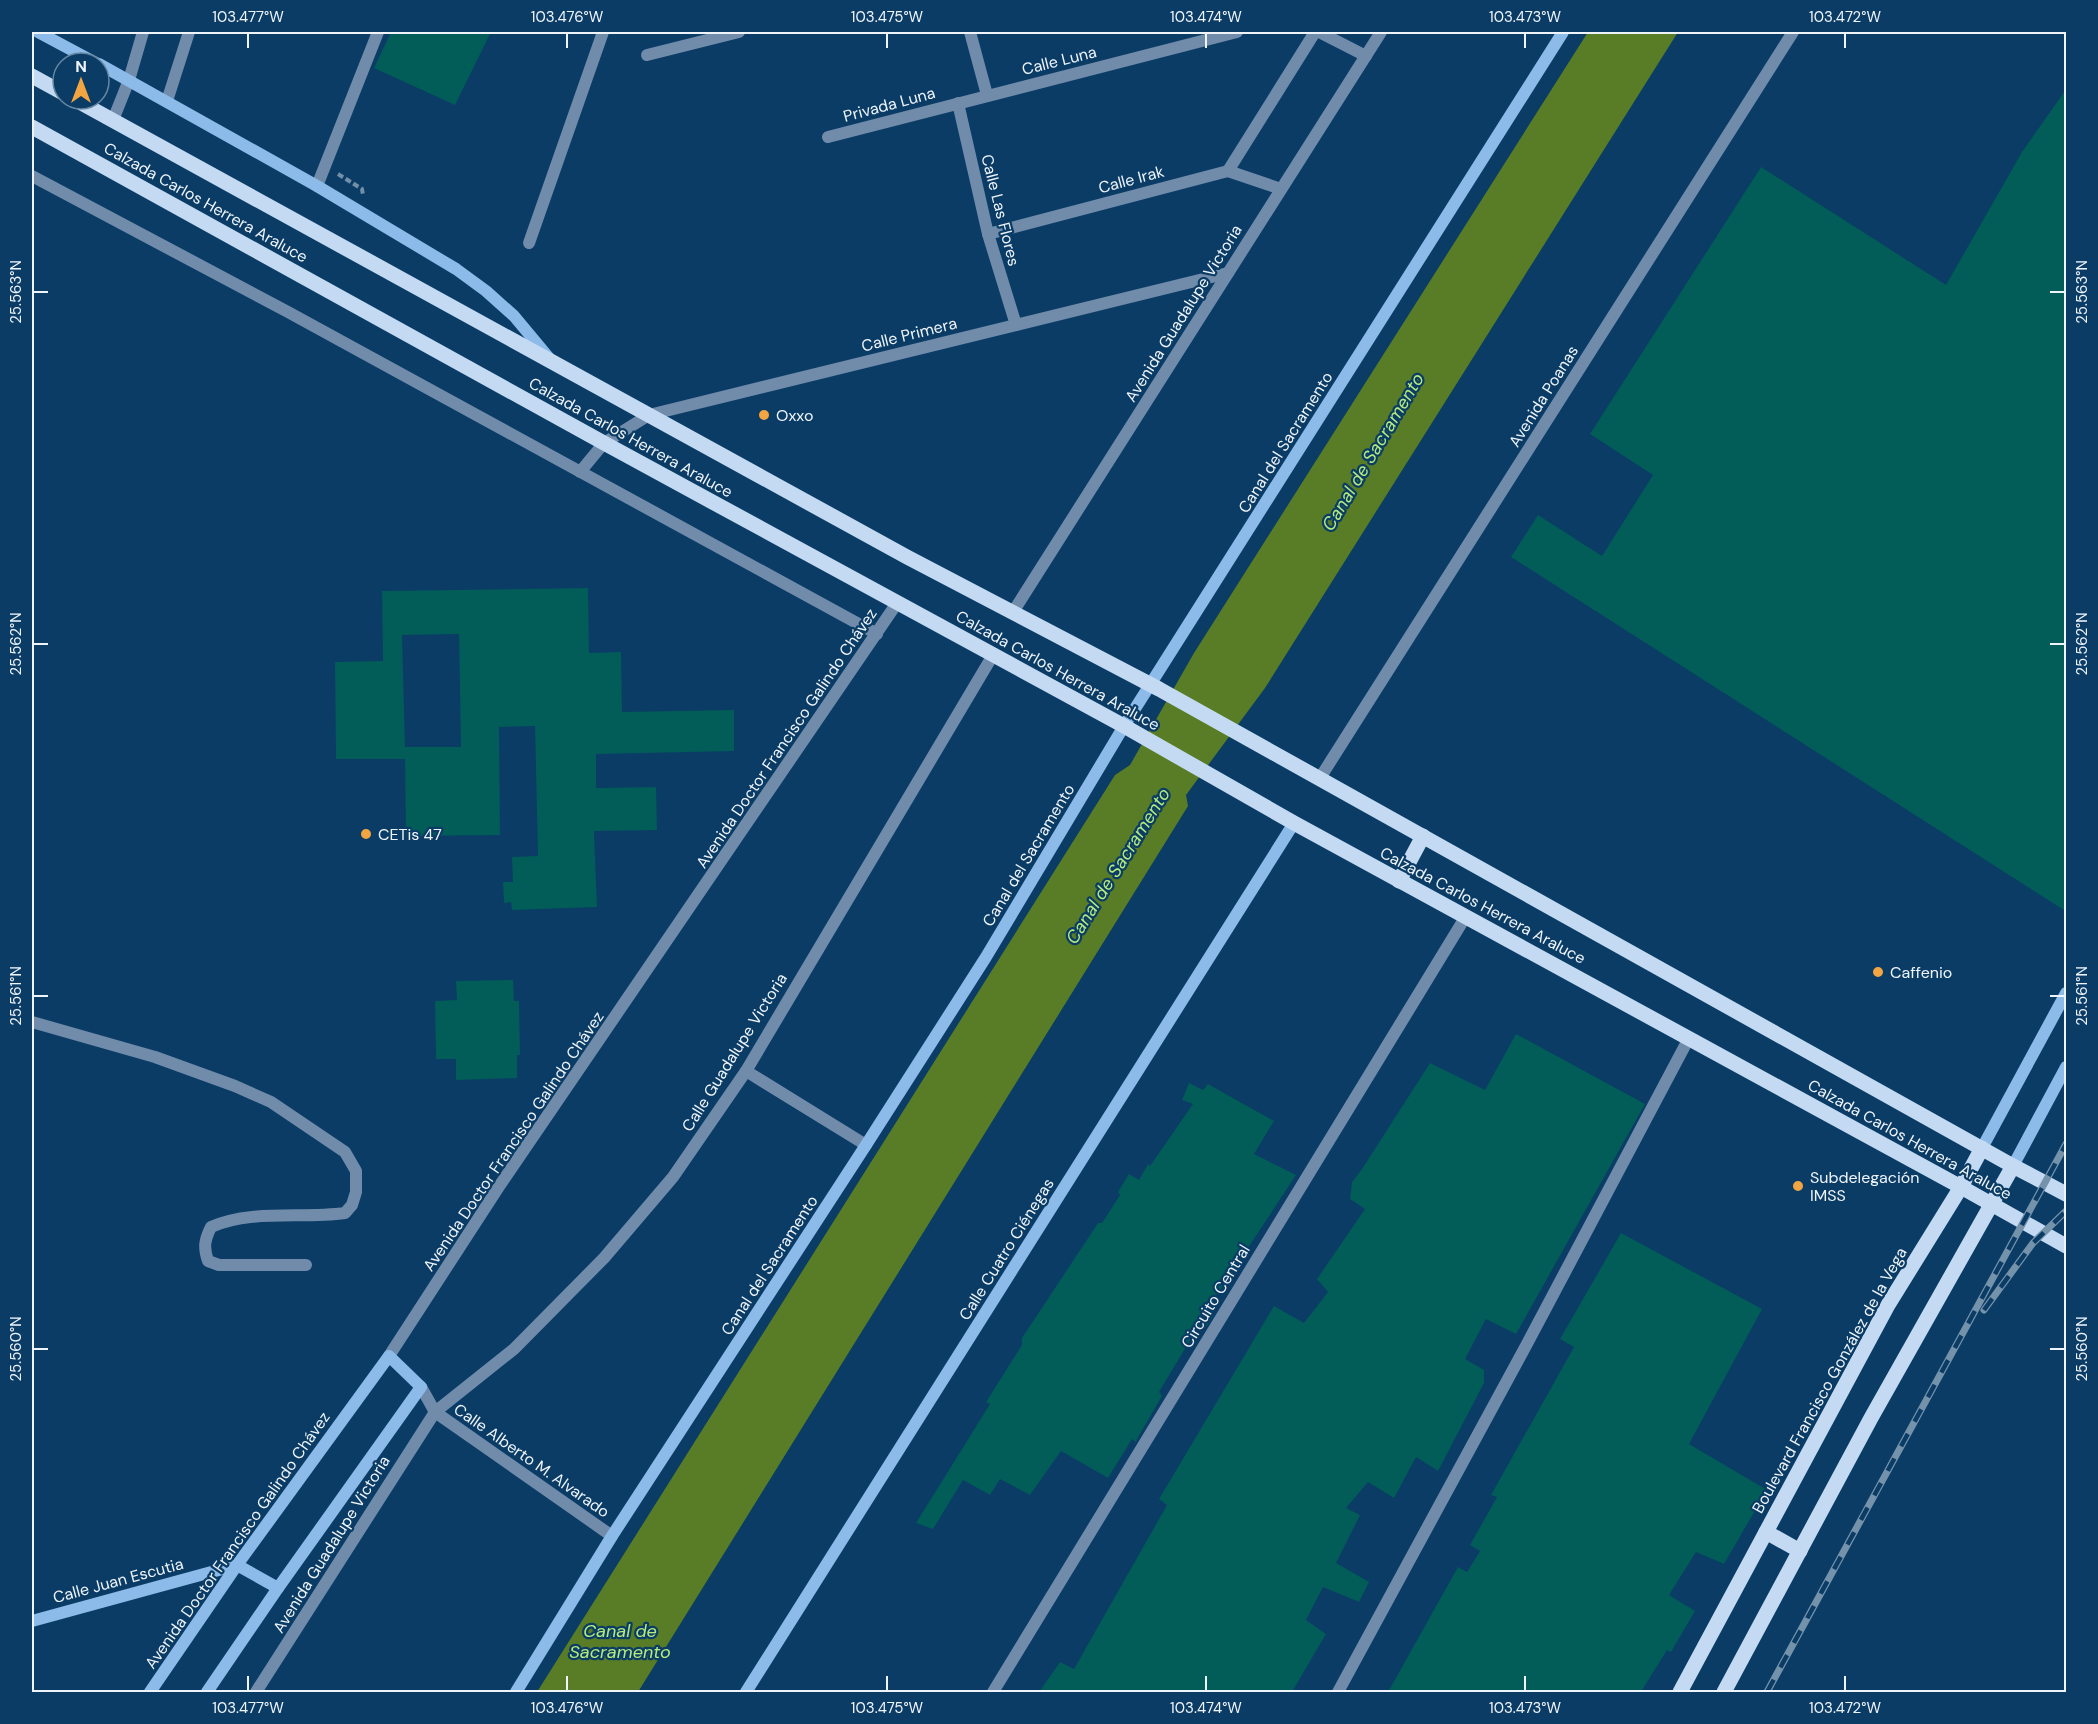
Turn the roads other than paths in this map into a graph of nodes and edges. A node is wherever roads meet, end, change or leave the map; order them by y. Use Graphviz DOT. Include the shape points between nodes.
graph roads {
  1 [pos="38,32"];
  2 [pos="143,32"];
  3 [pos="189,32"];
  4 [pos="378,32"];
  5 [pos="603,32"];
  6 [pos="739,32"];
  7 [pos="970,32"];
  8 [pos="1237,32"];
  9 [pos="1315,32"];
  10 [pos="1319,32"];
  11 [pos="1381,32"];
  12 [pos="1563,32"];
  13 [pos="1793,32"];
  14 [pos="74,51"];
  15 [pos="647,55"];
  16 [pos="1366,56"];
  17 [pos="111,71"];
  18 [pos="32,76"];
  19 [pos="129,80"];
  20 [pos="51,86"];
  21 [pos="987,95"];
  22 [pos="167,101"];
  23 [pos="958,103"];
  24 [pos="96,111"];
  25 [pos="113,120"];
  26 [pos="32,127"];
  27 [pos="828,137"];
  28 [pos="1228,171"];
  29 [pos="32,176"];
  30 [pos="317,186"];
  31 [pos="1281,189"];
  32 [pos="988,234"];
  33 [pos="530,243"];
  34 [pos="1228,273"];
  35 [pos="1016,325"];
  36 [pos="553,364"];
  37 [pos="649,415"];
  38 [pos="604,443"];
  39 [pos="580,472"];
  40 [pos="897,603"];
  41 [pos="1013,612"];
  42 [pos="877,634"];
  43 [pos="993,655"];
  44 [pos="1155,687"];
  45 [pos="1128,729"];
  46 [pos="1320,778"];
  47 [pos="1294,823"];
  48 [pos="1423,836"];
  49 [pos="1400,881"];
  50 [pos="1466,916"];
  51 [pos="2067,993"];
  52 [pos="32,1022"];
  53 [pos="1689,1038"];
  54 [pos="2067,1067"];
  55 [pos="746,1071"];
  56 [pos="866,1145"];
  57 [pos="1982,1148"];
  58 [pos="2013,1166"];
  59 [pos="1961,1187"];
  60 [pos="2067,1194"];
  61 [pos="1992,1204"];
  62 [pos="2067,1246"];
  63 [pos="306,1265"];
  64 [pos="389,1356"];
  65 [pos="422,1387"];
  66 [pos="435,1412"];
  67 [pos="1766,1532"];
  68 [pos="612,1536"];
  69 [pos="1800,1551"];
  70 [pos="237,1565"];
  71 [pos="278,1588"];
  72 [pos="32,1621"];
  73 [pos="150,1692"];
  74 [pos="207,1692"];
  75 [pos="256,1692"];
  76 [pos="516,1692"];
  77 [pos="746,1692"];
  78 [pos="993,1692"];
  79 [pos="1338,1692"];
  80 [pos="1680,1692"];
  81 [pos="1724,1692"];
  1 -- 14 [label="street"];
  2 -- 19 [label="street"];
  3 -- 22 [label="street"];
  4 -- 30 [label="street"];
  5 -- 33 [label="street"];
  6 -- 15 [label="street"];
  7 -- 21 [label="street"];
  8 -- 21 [label="street, Calle Luna"];
  9 -- 28 [label="street"];
  10 -- 16 [label="street"];
  11 -- 16 [label="street, Avenida Guadalupe Victoria"];
  12 -- 44 [label="street, Canal del Sacramento"];
  13 -- 46 [label="street, Avenida Poanas"];
  16 -- 31 [label="street, Avenida Guadalupe Victoria"];
  17 -- 19 [label="street"];
  18 -- 20 [label="main road"];
  19 -- 22 [label="street"];
  19 -- 25 [label="street"];
  21 -- 23 [label="street, Calle Luna"];
  22 -- 30 [label="street"];
  23 -- 27 [label="street, Privada Luna"];
  23 -- 32 [label="street, Calle Las Flores"];
  24 -- 25 [label="main road, Calzada Carlos Herrera Araluce"];
  25 -- 36 [label="main road, Calzada Carlos Herrera Araluce"];
  26 -- 38 [label="main road, Calzada Carlos Herrera Araluce"];
  28 -- 31 [label="street"];
  28 -- 32 [label="street, Calle Irak"];
  29 -- 39 [label="street"];
  30 -- 36 [label="street" via="428,250 486,291 514,316"];
  31 -- 34 [label="street, Avenida Guadalupe Victoria"];
  32 -- 35 [label="street, Calle Las Flores"];
  34 -- 35 [label="street, Calle Primera"];
  34 -- 41 [label="street, Avenida Guadalupe Victoria"];
  35 -- 37 [label="street, Calle Primera"];
  36 -- 37 [label="main road, Calzada Carlos Herrera Araluce"];
  37 -- 38 [label="street, Calle Primera"];
  37 -- 41 [label="main road, Calzada Carlos Herrera Araluce"];
  38 -- 39 [label="street, Calle Primera"];
  38 -- 40 [label="main road, Calzada Carlos Herrera Araluce"];
  39 -- 42 [label="street"];
  40 -- 42 [label="street, Avenida Doctor Francisco Galindo Chávez"];
  40 -- 43 [label="main road, Calzada Carlos Herrera Araluce"];
  41 -- 44 [label="main road, Calzada Carlos Herrera Araluce"];
  42 -- 64 [label="street, Avenida Doctor Francisco Galindo Chávez" via="500,1185"];
  43 -- 45 [label="main road, Calzada Carlos Herrera Araluce"];
  43 -- 55 [label="street, Calle Guadalupe Victoria"];
  44 -- 45 [label="street, Canal del Sacramento"];
  44 -- 46 [label="main road, Calzada Carlos Herrera Araluce"];
  45 -- 47 [label="main road, Calzada Carlos Herrera Araluce"];
  45 -- 56 [label="street, Canal del Sacramento"];
  46 -- 48 [label="main road, Calzada Carlos Herrera Araluce"];
  47 -- 49 [label="main road, Calzada Carlos Herrera Araluce"];
  47 -- 77 [label="street, Calle Cuatro Ciénegas"];
  48 -- 49 [label="main road"];
  48 -- 57 [label="main road, Calzada Carlos Herrera Araluce"];
  49 -- 50 [label="main road, Calzada Carlos Herrera Araluce"];
  50 -- 53 [label="main road, Calzada Carlos Herrera Araluce"];
  50 -- 78 [label="street, Circuito Central"];
  51 -- 57 [label="street, Boulevard Francisco González de la Vega"];
  52 -- 63 [label="street" via="155,1057 235,1086 271,1102 345,1152 356,1171 356,1192 345,1213 224,1221 211,1227 206,1238 204,1250 208,1261 219,1266"];
  53 -- 59 [label="main road, Calzada Carlos Herrera Araluce"];
  53 -- 79 [label="street"];
  54 -- 58 [label="street"];
  55 -- 56 [label="street"];
  55 -- 66 [label="street, Calle Guadalupe Victoria" via="673,1178 604,1258 514,1349"];
  56 -- 68 [label="street, Canal del Sacramento"];
  57 -- 58 [label="main road, Calzada Carlos Herrera Araluce"];
  57 -- 59 [label="main road, Boulevard Francisco González de la Vega"];
  58 -- 60 [label="main road, Calzada Carlos Herrera Araluce"];
  58 -- 61 [label="main road"];
  59 -- 61 [label="main road, Calzada Carlos Herrera Araluce"];
  59 -- 67 [label="main road, Boulevard Francisco González de la Vega" via="1888,1305"];
  61 -- 62 [label="main road, Calzada Carlos Herrera Araluce"];
  61 -- 69 [label="main road"];
  64 -- 65 [label="street, Calle Alberto M. Alvarado"];
  64 -- 70 [label="street, Avenida Doctor Francisco Galindo Chávez"];
  65 -- 66 [label="street, Calle Alberto M. Alvarado"];
  65 -- 71 [label="street"];
  66 -- 68 [label="street, Calle Alberto M. Alvarado"];
  66 -- 75 [label="street, Avenida Guadalupe Victoria"];
  67 -- 69 [label="main road"];
  67 -- 80 [label="main road, Boulevard Francisco González de la Vega"];
  68 -- 76 [label="street, Canal del Sacramento"];
  69 -- 81 [label="main road"];
  70 -- 71 [label="street"];
  70 -- 72 [label="street, Calle Juan Escutia"];
  70 -- 73 [label="street, Avenida Doctor Francisco Galindo Chávez"];
  71 -- 74 [label="street"];
}
